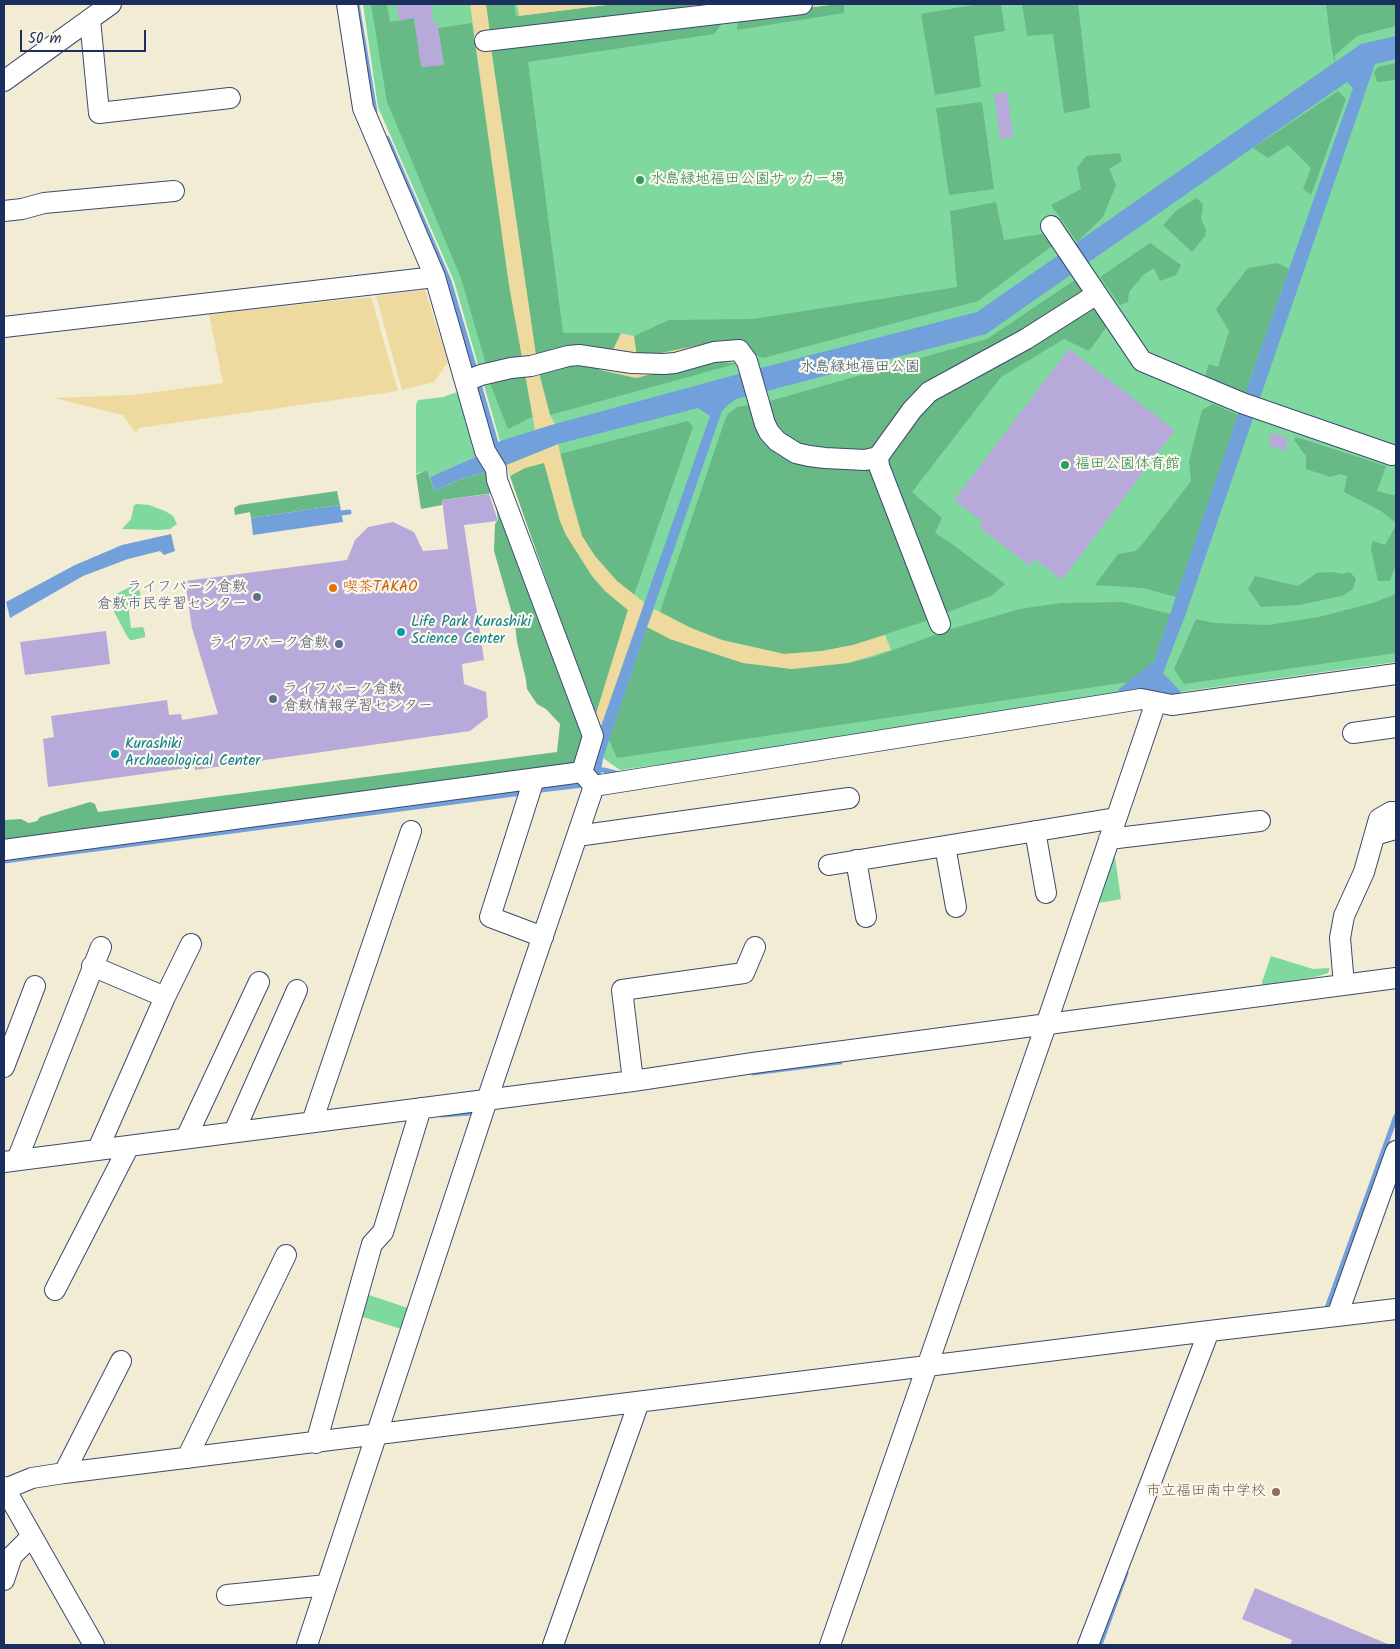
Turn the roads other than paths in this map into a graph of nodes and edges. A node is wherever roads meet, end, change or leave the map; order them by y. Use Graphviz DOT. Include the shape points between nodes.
graph roads {
  1 [pos="111,4"];
  2 [pos="347,4"];
  3 [pos="802,4"];
  4 [pos="90,19"];
  5 [pos="484,41"];
  6 [pos="4,81"];
  7 [pos="230,98"];
  8 [pos="174,191"];
  9 [pos="4,211"];
  10 [pos="1051,226"];
  11 [pos="435,277"];
  12 [pos="1097,294"];
  13 [pos="4,327"];
  14 [pos="473,378"];
  15 [pos="1392,455"];
  16 [pos="878,457"];
  17 [pos="940,624"];
  18 [pos="1396,674"];
  19 [pos="1156,702"];
  20 [pos="1396,727"];
  21 [pos="1353,733"];
  22 [pos="534,779"];
  23 [pos="588,779"];
  24 [pos="849,798"];
  25 [pos="1396,812"];
  26 [pos="1116,818"];
  27 [pos="1260,821"];
  28 [pos="1396,829"];
  29 [pos="411,831"];
  30 [pos="1035,831"];
  31 [pos="1375,835"];
  32 [pos="577,836"];
  33 [pos="1108,839"];
  34 [pos="945,846"];
  35 [pos="4,850"];
  36 [pos="856,860"];
  37 [pos="829,865"];
  38 [pos="1046,893"];
  39 [pos="956,907"];
  40 [pos="866,917"];
  41 [pos="543,938"];
  42 [pos="192,944"];
  43 [pos="101,947"];
  44 [pos="755,947"];
  45 [pos="92,966"];
  46 [pos="1396,978"];
  47 [pos="258,982"];
  48 [pos="1344,985"];
  49 [pos="35,986"];
  50 [pos="297,990"];
  51 [pos="165,998"];
  52 [pos="1046,1025"];
  53 [pos="4,1067"];
  54 [pos="633,1081"];
  55 [pos="488,1100"];
  56 [pos="421,1108"];
  57 [pos="312,1122"];
  58 [pos="234,1132"];
  59 [pos="186,1138"];
  60 [pos="129,1146"];
  61 [pos="98,1150"];
  62 [pos="1396,1151"];
  63 [pos="10,1161"];
  64 [pos="286,1255"];
  65 [pos="55,1290"];
  66 [pos="1396,1309"];
  67 [pos="1337,1316"];
  68 [pos="1209,1331"];
  69 [pos="121,1361"];
  70 [pos="926,1366"];
  71 [pos="639,1402"];
  72 [pos="377,1435"];
  73 [pos="316,1443"];
  74 [pos="187,1458"];
  75 [pos="64,1473"];
  76 [pos="4,1488"];
  77 [pos="32,1536"];
  78 [pos="4,1580"];
  79 [pos="327,1585"];
  80 [pos="227,1596"];
  81 [pos="94,1645"];
  82 [pos="307,1645"];
  83 [pos="553,1645"];
  84 [pos="830,1645"];
  85 [pos="1088,1645"];
  1 -- 4 [label="street"];
  2 -- 11 [label="street" via="363,108"];
  3 -- 5 [label="street"];
  4 -- 6 [label="street"];
  4 -- 7 [label="street" via="98,113"];
  8 -- 9 [label="street" via="44,203"];
  10 -- 12 [label="street"];
  11 -- 13 [label="street"];
  11 -- 14 [label="street"];
  12 -- 15 [label="street" via="1142,360 1250,406"];
  12 -- 16 [label="street" via="1026,339 929,392"];
  14 -- 16 [label="street" via="579,354 664,364 714,352 739,350 747,361 765,424 777,441 796,453 810,456 864,460"];
  14 -- 23 [label="street" via="485,451 496,469 593,736"];
  16 -- 17 [label="street"];
  18 -- 19 [label="street" via="1172,705"];
  19 -- 23 [label="street" via="1141,698"];
  19 -- 26 [label="street"];
  20 -- 21 [label="street"];
  22 -- 23 [label="street"];
  22 -- 35 [label="street"];
  22 -- 41 [label="street" via="490,917"];
  23 -- 32 [label="street"];
  24 -- 32 [label="street"];
  25 -- 31 [label="street" via="1379,819"];
  26 -- 30 [label="street"];
  26 -- 33 [label="street"];
  27 -- 33 [label="street"];
  28 -- 31 [label="street"];
  29 -- 57 [label="street"];
  30 -- 34 [label="street"];
  30 -- 38 [label="street"];
  31 -- 48 [label="street" via="1364,872 1344,916 1340,938"];
  32 -- 41 [label="street"];
  33 -- 52 [label="street"];
  34 -- 36 [label="street"];
  34 -- 39 [label="street"];
  36 -- 37 [label="street"];
  36 -- 40 [label="street"];
  41 -- 55 [label="street"];
  42 -- 51 [label="street"];
  43 -- 45 [label="street"];
  44 -- 54 [label="street" via="744,973 622,990"];
  45 -- 51 [label="street"];
  45 -- 63 [label="street"];
  46 -- 48 [label="street"];
  47 -- 59 [label="street"];
  48 -- 52 [label="street"];
  49 -- 53 [label="street"];
  50 -- 58 [label="street"];
  51 -- 61 [label="street"];
  52 -- 54 [label="street"];
  52 -- 70 [label="street"];
  54 -- 55 [label="street"];
  55 -- 56 [label="street"];
  55 -- 72 [label="street"];
  56 -- 57 [label="street"];
  56 -- 73 [label="street" via="382,1232 372,1244"];
  57 -- 58 [label="street"];
  58 -- 59 [label="street"];
  59 -- 60 [label="street"];
  60 -- 61 [label="street"];
  60 -- 65 [label="street"];
  61 -- 63 [label="street"];
  62 -- 67 [label="street"];
  64 -- 74 [label="street"];
  66 -- 67 [label="street"];
  67 -- 68 [label="street"];
  68 -- 70 [label="street"];
  68 -- 85 [label="street"];
  69 -- 75 [label="street"];
  70 -- 71 [label="street"];
  70 -- 84 [label="street"];
  71 -- 72 [label="street"];
  71 -- 83 [label="street"];
  72 -- 73 [label="street"];
  72 -- 79 [label="street"];
  73 -- 74 [label="street"];
  74 -- 75 [label="street"];
  75 -- 76 [label="street" via="32,1478"];
  76 -- 77 [label="street"];
  77 -- 78 [label="street" via="12,1556"];
  77 -- 81 [label="street"];
  79 -- 80 [label="street"];
  79 -- 82 [label="street"];
}
